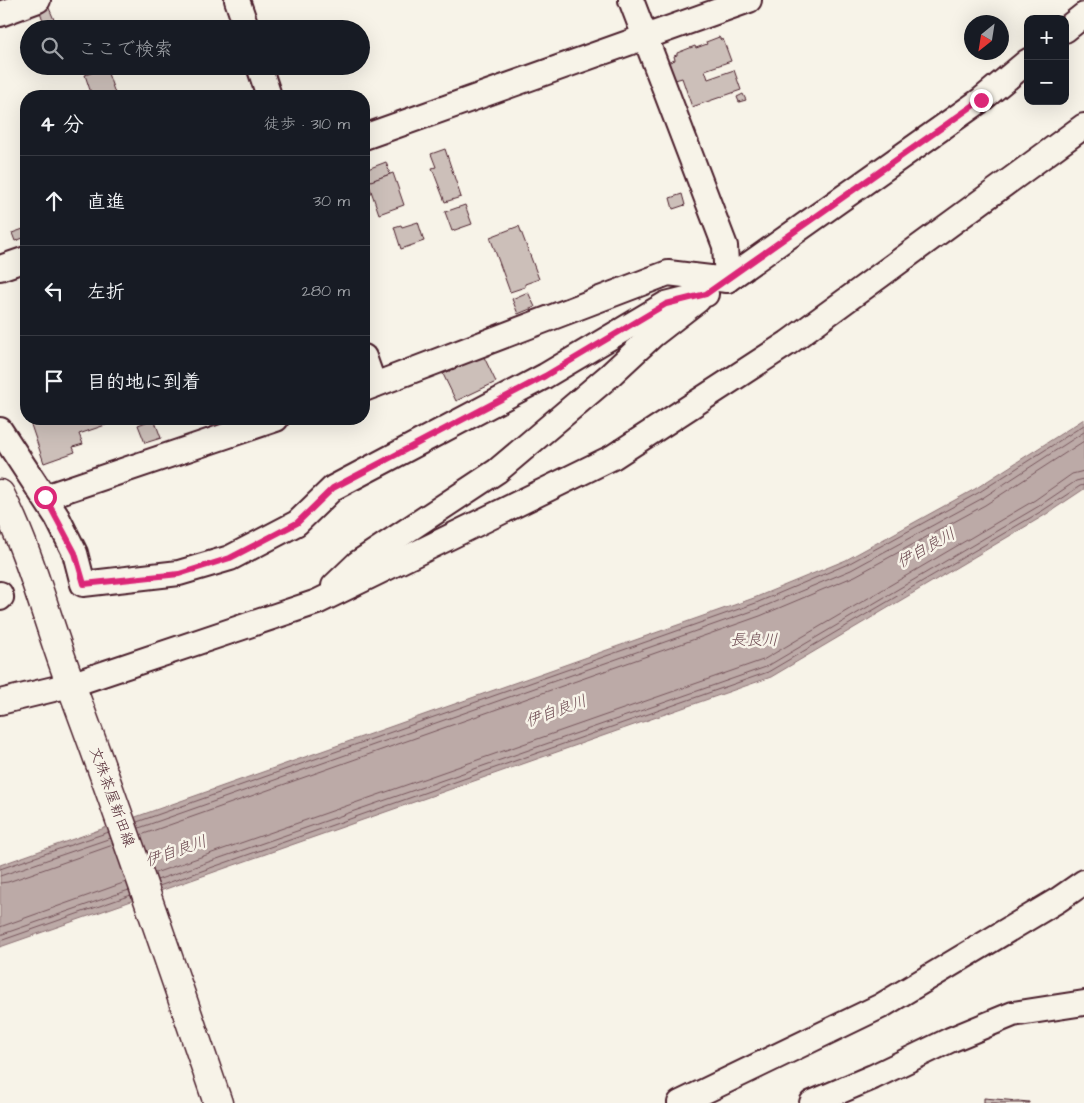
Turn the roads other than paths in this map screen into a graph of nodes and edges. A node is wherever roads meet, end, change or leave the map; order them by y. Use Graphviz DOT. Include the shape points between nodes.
graph roads {
  1 [pos="38,0"];
  2 [pos="237,0"];
  3 [pos="631,0"];
  4 [pos="749,0"];
  5 [pos="0,14"];
  6 [pos="1084,14"];
  7 [pos="244,20"];
  8 [pos="1069,27"];
  9 [pos="645,36"];
  10 [pos="1024,64"];
  11 [pos="262,75"];
  12 [pos="267,90"];
  13 [pos="1084,126"];
  14 [pos="370,135"];
  15 [pos="20,261"];
  16 [pos="0,268"];
  17 [pos="726,280"];
  18 [pos="706,294"];
  19 [pos="370,387"];
  20 [pos="258,425"];
  21 [pos="0,430"];
  22 [pos="0,494"];
  23 [pos="45,497"];
  24 [pos="0,594"];
  25 [pos="0,598"];
  26 [pos="317,602"];
  27 [pos="70,685"];
  28 [pos="0,702"];
  29 [pos="1084,882"];
  30 [pos="1084,1002"];
  31 [pos="218,1103"];
  32 [pos="680,1103"];
  33 [pos="812,1103"];
  1 -- 5 [label="street"];
  2 -- 7 [label="street"];
  3 -- 9 [label="street"];
  4 -- 9 [label="street"];
  6 -- 8 [label="street"];
  9 -- 14 [label="street"];
  9 -- 17 [label="street" via="725,246"];
  10 -- 17 [label="street" via="981,100"];
  11 -- 12 [label="street"];
  13 -- 26 [label="street" via="788,343 613,457"];
  15 -- 16 [label="street"];
  17 -- 18 [label="street"];
  17 -- 19 [label="street" via="668,273"];
  18 -- 23 [label="street" via="666,304 545,376 333,488 297,523 230,558 179,574 84,584 75,553"];
  18 -- 26 [label="street" via="653,335 497,471 358,563"];
  20 -- 23 [label="street"];
  21 -- 23 [label="street"];
  22 -- 27 [label="main road, 文殊茶屋新田線" via="14,522"];
  24 -- 25 [label="street"];
  26 -- 27 [label="street"];
  27 -- 28 [label="street"];
  27 -- 31 [label="main road, 文殊茶屋新田線" via="118,812"];
  29 -- 32 [label="street" via="881,1006"];
  30 -- 33 [label="street" via="1013,1014"];
}
